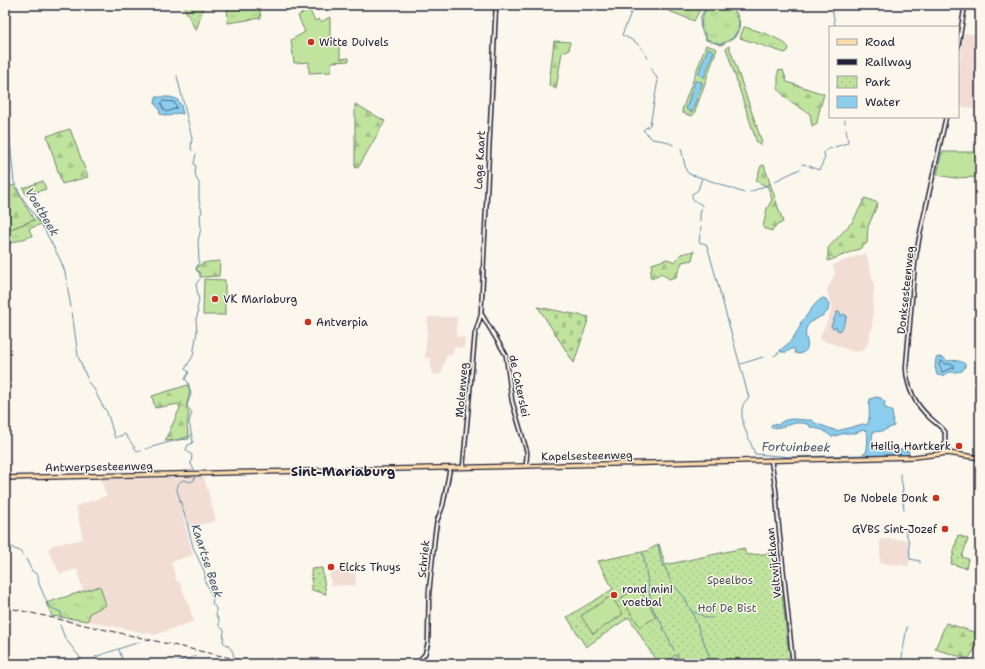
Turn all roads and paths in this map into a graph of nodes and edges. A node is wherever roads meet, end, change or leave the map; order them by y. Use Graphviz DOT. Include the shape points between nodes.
graph roads {
  1 [pos="496,5"];
  2 [pos="965,5"];
  3 [pos="959,40"];
  4 [pos="946,118"];
  5 [pos="481,315"];
  6 [pos="943,453"];
  7 [pos="980,458"];
  8 [pos="771,460"];
  9 [pos="526,466"];
  10 [pos="463,467"];
  11 [pos="450,468"];
  12 [pos="194,473"];
  13 [pos="5,478"];
  14 [pos="416,663"];
  15 [pos="793,664"];
  1 -- 5 [label="street, Lage Kaart"];
  2 -- 3 [label="street"];
  4 -- 6 [label="street, Donksesteenweg" via="915,260 906,368 913,397 945,432"];
  5 -- 9 [label="street, de Caterslei" via="506,355 512,401 527,452"];
  5 -- 10 [label="street, Molenweg" via="475,334"];
  6 -- 7 [label="main road, Kapelsesteenweg"];
  6 -- 8 [label="main road, Kapelsesteenweg" via="920,457"];
  8 -- 9 [label="main road, Kapelsesteenweg"];
  8 -- 15 [label="street, Veltwijcklaan"];
  9 -- 10 [label="main road, Kapelsesteenweg"];
  10 -- 11 [label="main road, Kapelsesteenweg"];
  11 -- 12 [label="main road, Kapelsesteenweg"];
  11 -- 14 [label="street, Schriek" via="435,534 428,598 428,643 425,654"];
  12 -- 13 [label="main road, Antwerpsesteenweg"];
}
